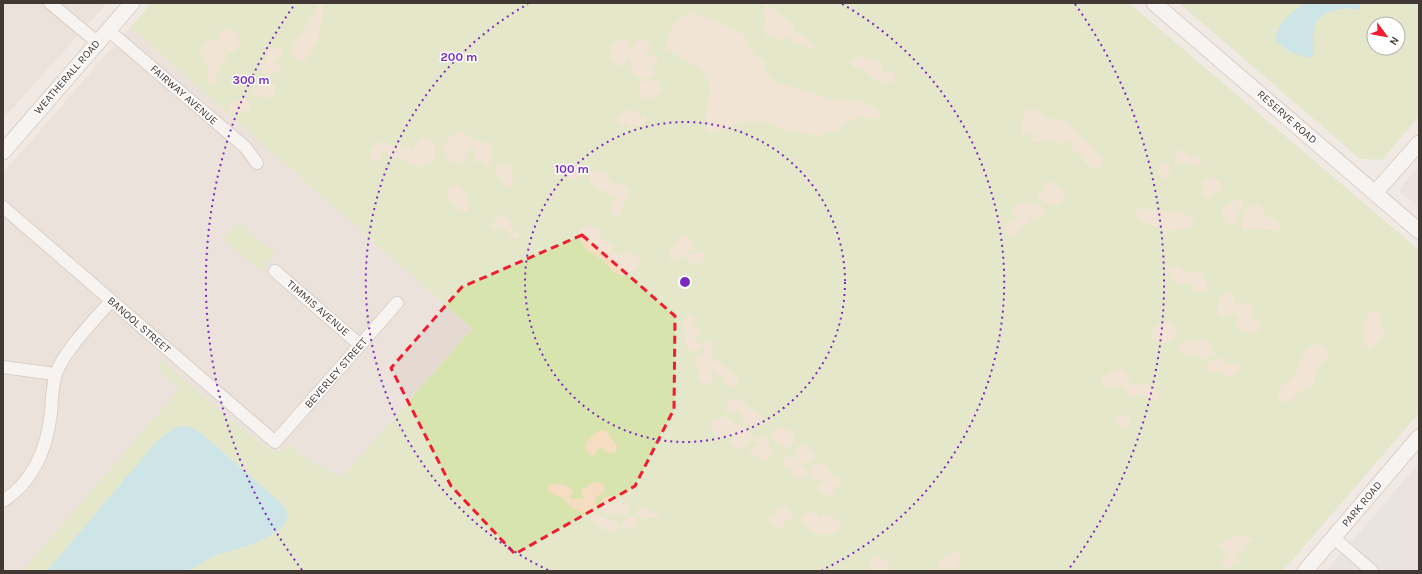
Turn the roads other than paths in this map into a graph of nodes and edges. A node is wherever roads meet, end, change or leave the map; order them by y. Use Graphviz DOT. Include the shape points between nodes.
graph roads {
  1 [pos="50,3"];
  2 [pos="132,3"];
  3 [pos="1154,3"];
  4 [pos="108,30"];
  5 [pos="97,42"];
  6 [pos="1419,143"];
  7 [pos="3,152"];
  8 [pos="257,163"];
  9 [pos="1375,193"];
  10 [pos="3,207"];
  11 [pos="1419,231"];
  12 [pos="275,272"];
  13 [pos="111,301"];
  14 [pos="397,303"];
  15 [pos="360,345"];
  16 [pos="3,367"];
  17 [pos="56,374"];
  18 [pos="1419,437"];
  19 [pos="275,442"];
  20 [pos="3,501"];
  21 [pos="1334,538"];
  22 [pos="1305,571"];
  23 [pos="1372,571"];
  1 -- 5 [label="street"];
  2 -- 4 [label="street, WEATHERALL ROAD"];
  3 -- 9 [label="street, RESERVE ROAD"];
  4 -- 5 [label="street, WEATHERALL ROAD"];
  4 -- 8 [label="street, FAIRWAY AVENUE" via="245,147"];
  5 -- 7 [label="street, WEATHERALL ROAD"];
  6 -- 9 [label="street"];
  9 -- 11 [label="street, RESERVE ROAD"];
  10 -- 13 [label="street, BANOOL STREET"];
  12 -- 15 [label="street, TIMMIS AVENUE"];
  13 -- 17 [label="street" via="69,351"];
  13 -- 19 [label="street, BANOOL STREET"];
  14 -- 15 [label="street, BEVERLEY STREET"];
  15 -- 19 [label="street, BEVERLEY STREET"];
  16 -- 17 [label="street"];
  17 -- 20 [label="street" via="48,433 41,456 24,482"];
  18 -- 21 [label="street, PARK ROAD"];
  21 -- 22 [label="street, PARK ROAD"];
  21 -- 23 [label="street"];
}
